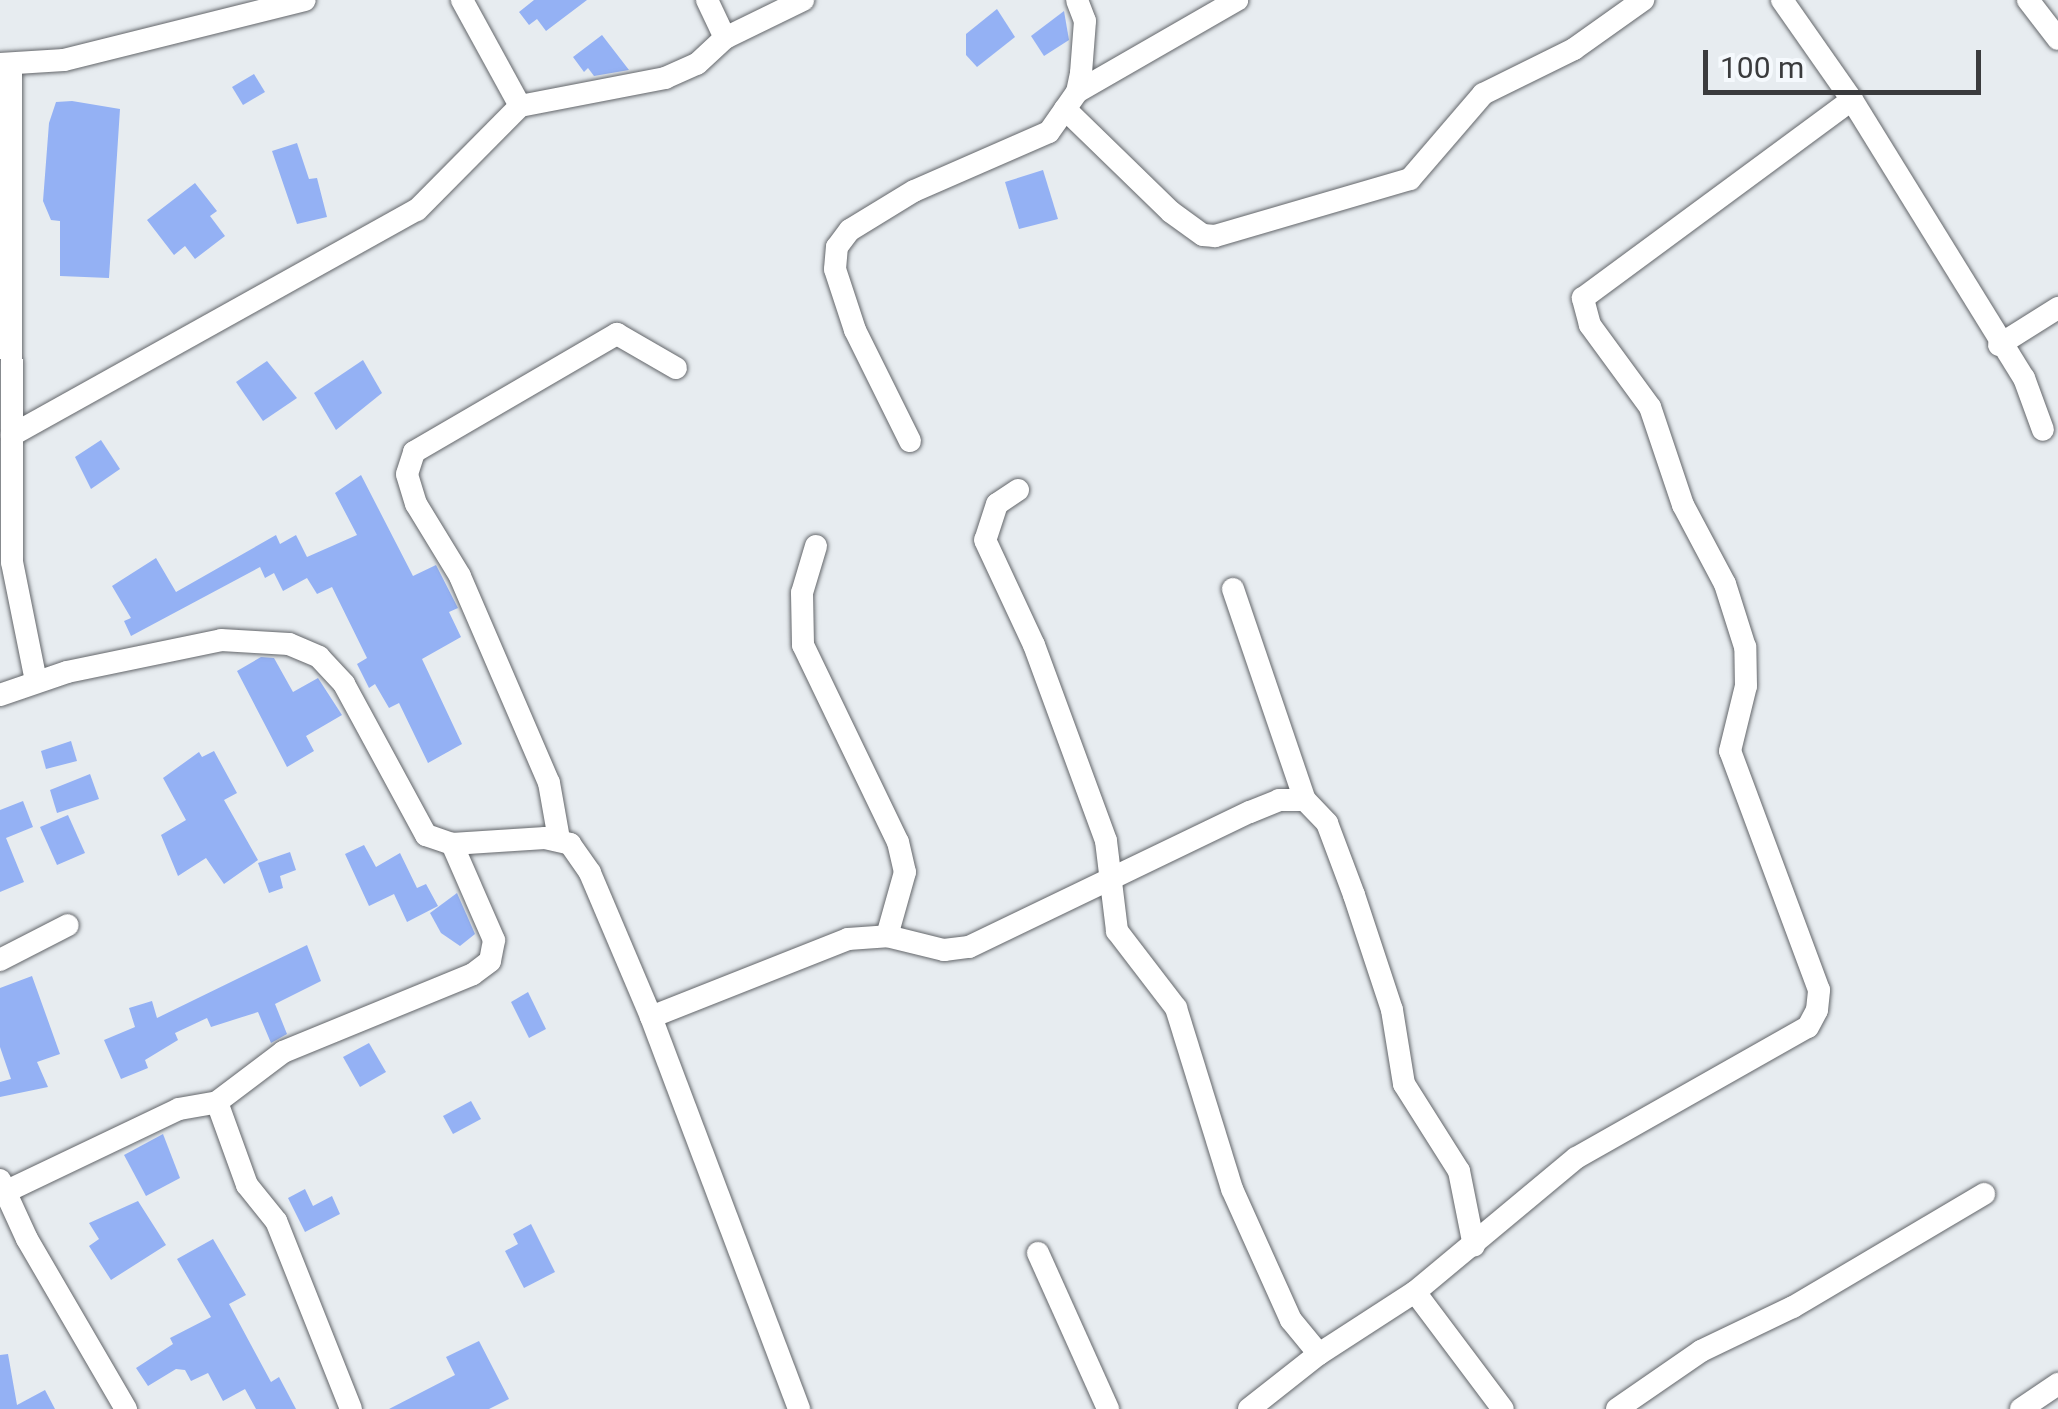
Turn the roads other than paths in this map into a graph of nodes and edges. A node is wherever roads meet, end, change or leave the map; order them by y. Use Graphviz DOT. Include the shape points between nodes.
graph roads {
  1 [pos="305,0"];
  2 [pos="462,0"];
  3 [pos="707,0"];
  4 [pos="803,0"];
  5 [pos="1077,0"];
  6 [pos="1236,0"];
  7 [pos="1643,0"];
  8 [pos="1782,0"];
  9 [pos="2028,0"];
  10 [pos="725,38"];
  11 [pos="2058,39"];
  12 [pos="5,64"];
  13 [pos="1071,100"];
  14 [pos="1852,100"];
  15 [pos="520,106"];
  16 [pos="2058,308"];
  17 [pos="1998,345"];
  18 [pos="676,368"];
  19 [pos="2043,430"];
  20 [pos="12,435"];
  21 [pos="910,441"];
  22 [pos="1018,490"];
  23 [pos="816,546"];
  24 [pos="1233,589"];
  25 [pos="36,680"];
  26 [pos="0,695"];
  27 [pos="1305,800"];
  28 [pos="558,839"];
  29 [pos="452,844"];
  30 [pos="1106,881"];
  31 [pos="68,926"];
  32 [pos="887,936"];
  33 [pos="0,960"];
  34 [pos="651,1017"];
  35 [pos="217,1102"];
  36 [pos="3,1186"];
  37 [pos="1984,1194"];
  38 [pos="1474,1246"];
  39 [pos="1038,1254"];
  40 [pos="1415,1292"];
  41 [pos="1319,1354"];
  42 [pos="2058,1384"];
  43 [pos="126,1409"];
  44 [pos="351,1409"];
  45 [pos="799,1409"];
  46 [pos="1108,1409"];
  47 [pos="1250,1409"];
  48 [pos="1503,1409"];
  49 [pos="1616,1409"];
  50 [pos="2022,1409"];
  1 -- 12 [label="street" via="64,60"];
  2 -- 15 [label="street"];
  3 -- 10 [label="street"];
  4 -- 10 [label="street"];
  5 -- 13 [label="street" via="1085,34"];
  6 -- 13 [label="street"];
  7 -- 13 [label="street" via="1574,49 1492,87 1410,178 1215,236 1170,212"];
  8 -- 14 [label="street"];
  9 -- 11 [label="street"];
  10 -- 15 [label="street" via="697,64 665,78"];
  12 -- 20 [label="street"];
  13 -- 21 [label="street" via="1034,141 914,191 850,230 836,247 855,330"];
  14 -- 17 [label="street"];
  14 -- 38 [label="street" via="1583,298 1590,326 1650,407 1683,505 1726,584 1745,646 1746,686 1730,751 1819,990 1817,1010 1808,1026 1576,1158"];
  15 -- 20 [label="street" via="417,210"];
  16 -- 17 [label="street"];
  17 -- 19 [label="street" via="2024,378"];
  18 -- 28 [label="street" via="617,334 414,452 407,474 416,504 460,576 550,783"];
  20 -- 25 [label="street" via="12,562"];
  22 -- 30 [label="street" via="997,504 985,540 1034,644 1106,841"];
  23 -- 32 [label="street" via="802,593 803,645 898,842 905,872"];
  24 -- 27 [label="street"];
  25 -- 26 [label="street"];
  25 -- 29 [label="street" via="221,640 289,644 320,657 344,684 407,808 426,835"];
  27 -- 30 [label="street" via="1279,800"];
  27 -- 38 [label="street" via="1327,823 1392,1010 1404,1084 1459,1172"];
  28 -- 29 [label="street"];
  28 -- 34 [label="street" via="590,873"];
  29 -- 35 [label="street" via="494,940 490,961 473,974 283,1052"];
  30 -- 32 [label="street" via="969,947 944,950"];
  30 -- 41 [label="street" via="1117,931 1176,1008 1239,1206 1291,1320"];
  31 -- 33 [label="street"];
  32 -- 34 [label="street" via="848,940"];
  34 -- 45 [label="street"];
  35 -- 36 [label="street" via="179,1108"];
  35 -- 44 [label="street" via="246,1185 276,1221"];
  36 -- 43 [label="street"];
  37 -- 49 [label="street" via="1793,1307 1701,1351"];
  38 -- 40 [label="street"];
  39 -- 46 [label="street"];
  40 -- 41 [label="street"];
  40 -- 48 [label="street"];
  41 -- 47 [label="street"];
  42 -- 50 [label="street"];
}
